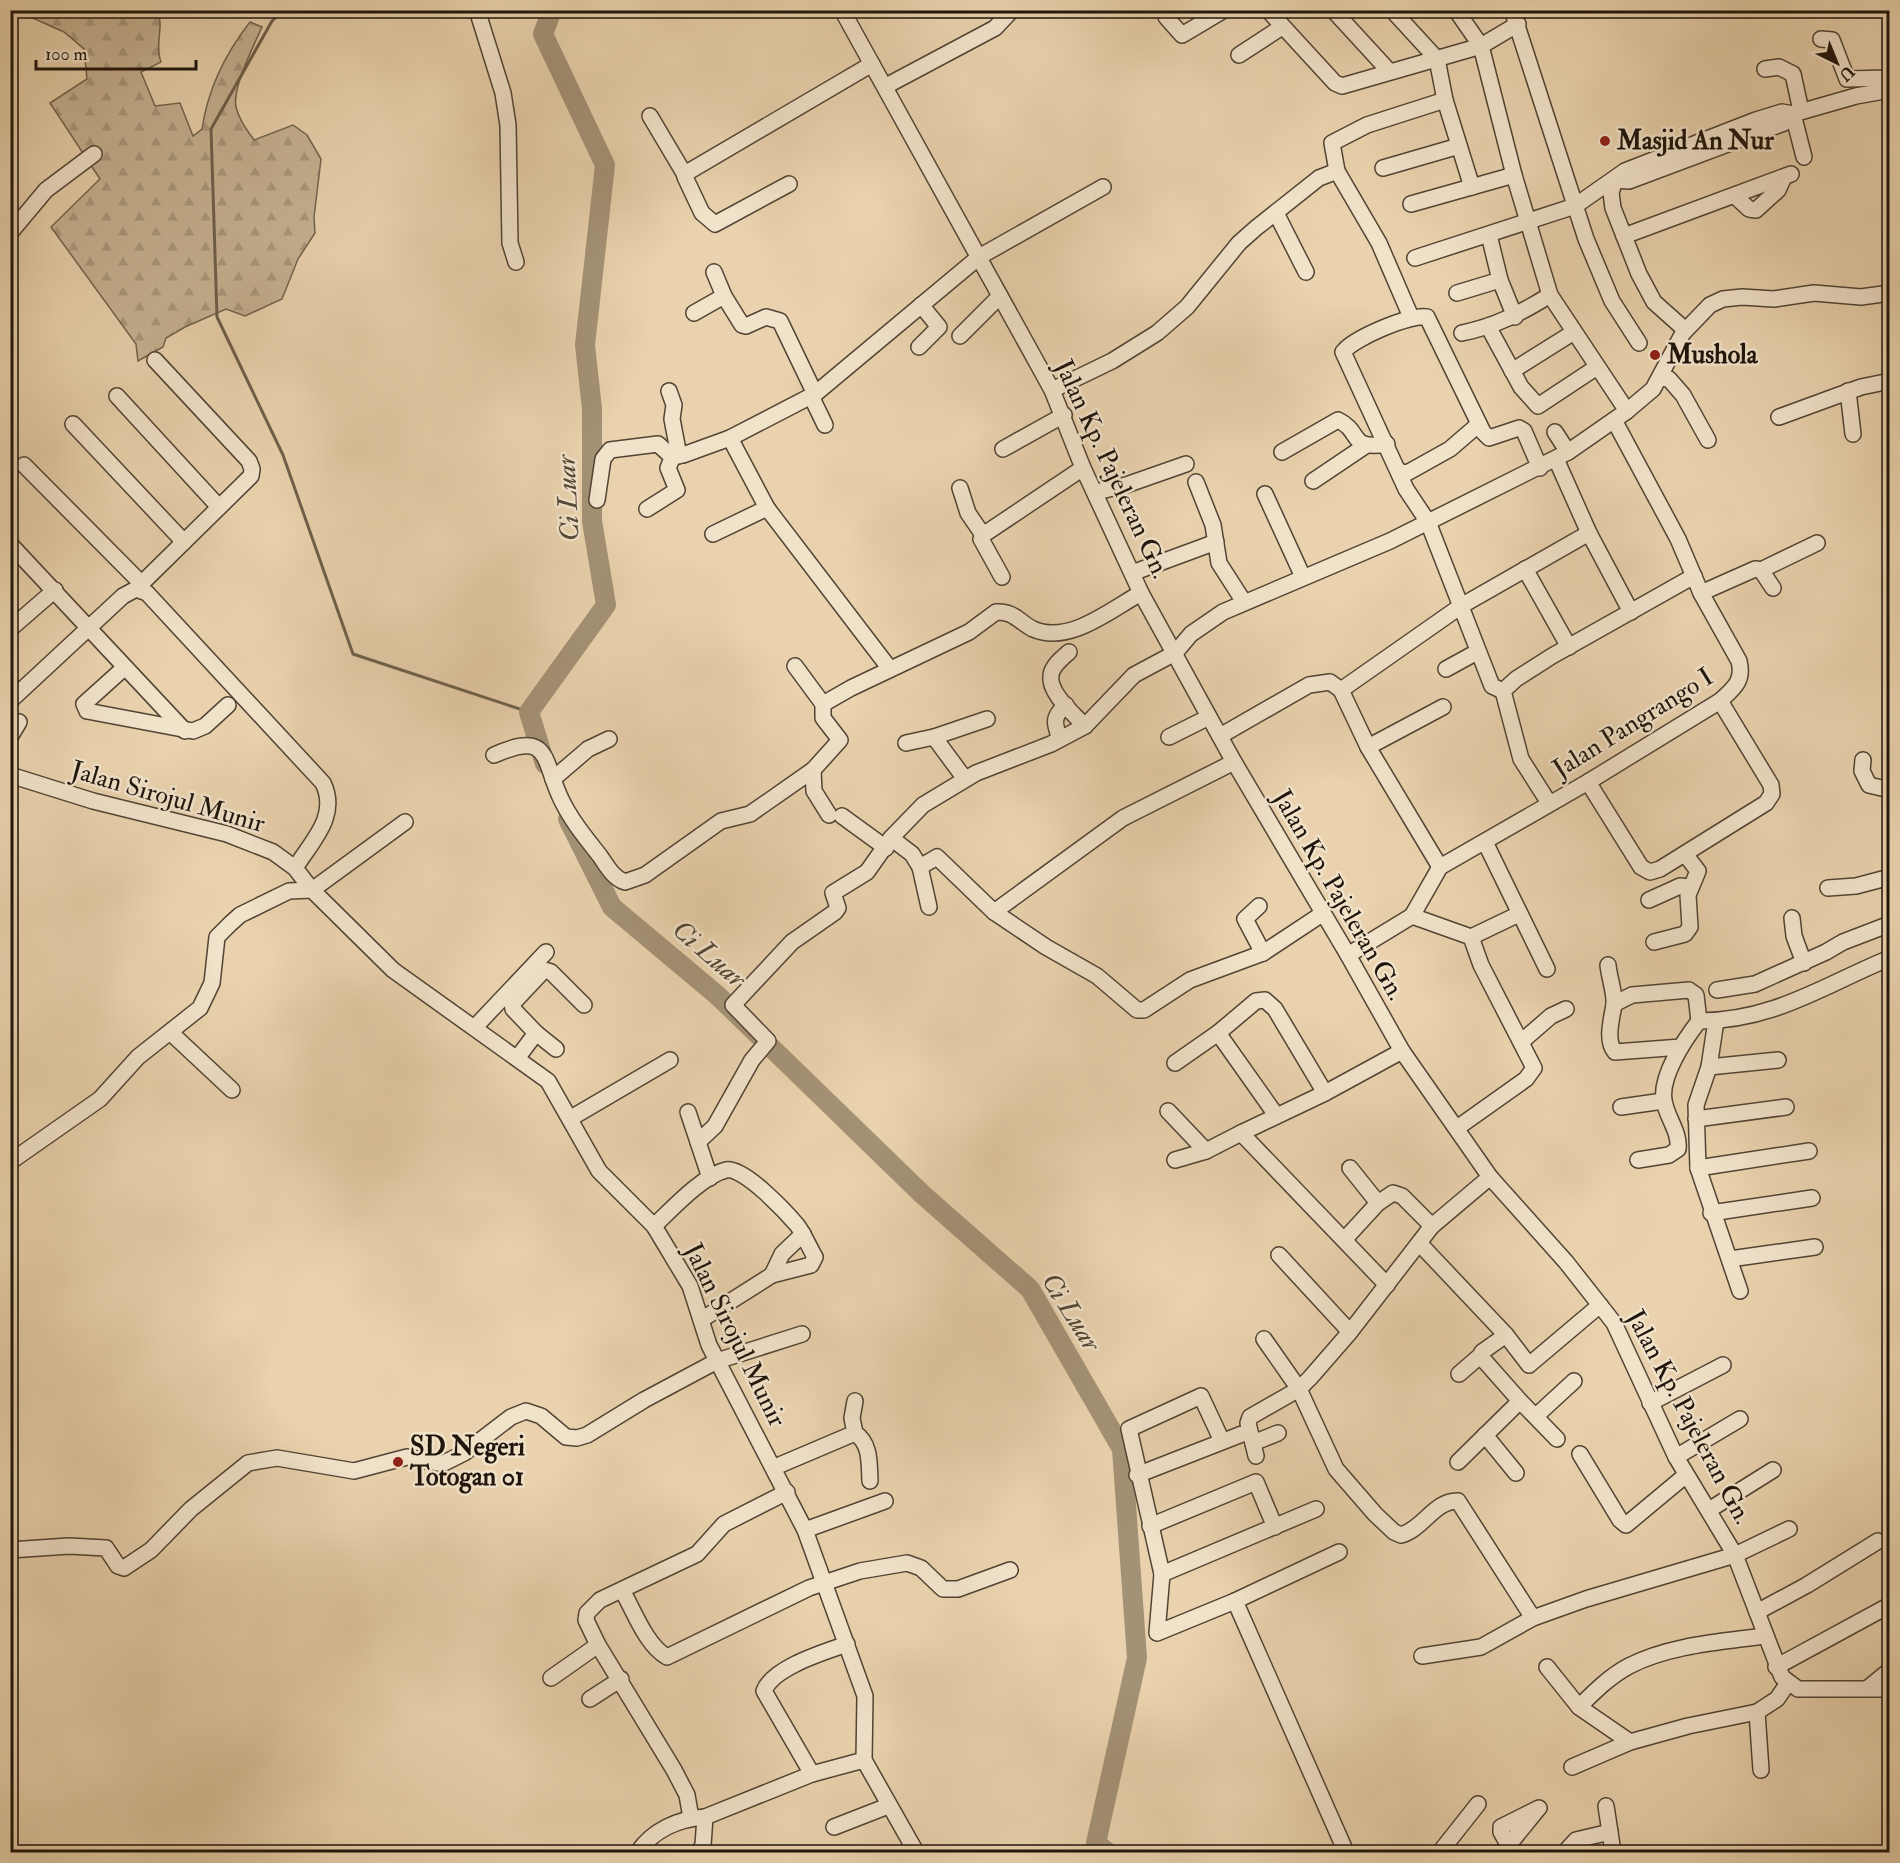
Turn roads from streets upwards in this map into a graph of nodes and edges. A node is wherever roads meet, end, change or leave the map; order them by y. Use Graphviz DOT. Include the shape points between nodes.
graph roads {
  1 [pos="477,10"];
  2 [pos="842,10"];
  3 [pos="1224,10"];
  4 [pos="1268,10"];
  5 [pos="1333,10"];
  6 [pos="1392,10"];
  7 [pos="1456,10"];
  8 [pos="1007,13"];
  9 [pos="1166,17"];
  10 [pos="1515,17"];
  11 [pos="1282,27"];
  12 [pos="1821,39"];
  13 [pos="1481,46"];
  14 [pos="1239,55"];
  15 [pos="1437,59"];
  16 [pos="872,64"];
  17 [pos="1765,69"];
  18 [pos="1389,71"];
  19 [pos="1890,78"];
  20 [pos="886,86"];
  21 [pos="1890,90"];
  22 [pos="1445,100"];
  23 [pos="1797,112"];
  24 [pos="650,116"];
  25 [pos="1459,146"];
  26 [pos="94,154"];
  27 [pos="1804,157"];
  28 [pos="1383,168"];
  29 [pos="1337,171"];
  30 [pos="1514,174"];
  31 [pos="685,175"];
  32 [pos="1788,175"];
  33 [pos="1615,180"];
  34 [pos="789,184"];
  35 [pos="1103,187"];
  36 [pos="1472,187"];
  37 [pos="1411,204"];
  38 [pos="1575,206"];
  39 [pos="1276,213"];
  40 [pos="1528,222"];
  41 [pos="10,233"];
  42 [pos="1489,235"];
  43 [pos="1624,236"];
  44 [pos="979,257"];
  45 [pos="1415,258"];
  46 [pos="516,262"];
  47 [pos="714,272"];
  48 [pos="1306,272"];
  49 [pos="1500,280"];
  50 [pos="1457,293"];
  51 [pos="1890,293"];
  52 [pos="1550,295"];
  53 [pos="724,296"];
  54 [pos="1000,296"];
  55 [pos="921,305"];
  56 [pos="694,313"];
  57 [pos="1411,317"];
  58 [pos="1515,317"];
  59 [pos="1682,327"];
  60 [pos="1489,328"];
  61 [pos="1574,332"];
  62 [pos="1462,333"];
  63 [pos="960,336"];
  64 [pos="1639,343"];
  65 [pos="919,347"];
  66 [pos="155,360"];
  67 [pos="1597,367"];
  68 [pos="1512,371"];
  69 [pos="1660,378"];
  70 [pos="1890,381"];
  71 [pos="1052,390"];
  72 [pos="669,391"];
  73 [pos="1848,391"];
  74 [pos="813,395"];
  75 [pos="117,396"];
  76 [pos="1627,411"];
  77 [pos="1064,415"];
  78 [pos="1779,417"];
  79 [pos="1614,420"];
  80 [pos="73,424"];
  81 [pos="1479,424"];
  82 [pos="825,425"];
  83 [pos="1555,432"];
  84 [pos="1854,434"];
  85 [pos="730,438"];
  86 [pos="1708,440"];
  87 [pos="1387,444"];
  88 [pos="1365,446"];
  89 [pos="1003,449"];
  90 [pos="1282,452"];
  91 [pos="676,456"];
  92 [pos="1562,456"];
  93 [pos="1186,464"];
  94 [pos="24,465"];
  95 [pos="1083,468"];
  96 [pos="1540,468"];
  97 [pos="1401,472"];
  98 [pos="1196,482"];
  99 [pos="1313,482"];
  100 [pos="960,488"];
  101 [pos="1096,492"];
  102 [pos="1265,494"];
  103 [pos="597,500"];
  104 [pos="219,507"];
  105 [pos="767,508"];
  106 [pos="647,509"];
  107 [pos="1428,522"];
  108 [pos="1589,533"];
  109 [pos="713,534"];
  110 [pos="983,535"];
  111 [pos="184,542"];
  112 [pos="1216,542"];
  113 [pos="1817,543"];
  114 [pos="14,554"];
  115 [pos="1526,569"];
  116 [pos="1761,570"];
  117 [pos="1132,573"];
  118 [pos="1694,576"];
  119 [pos="1002,577"];
  120 [pos="1303,577"];
  121 [pos="139,587"];
  122 [pos="1773,588"];
  123 [pos="55,590"];
  124 [pos="1141,593"];
  125 [pos="1701,593"];
  126 [pos="1244,602"];
  127 [pos="1461,606"];
  128 [pos="1631,612"];
  129 [pos="88,628"];
  130 [pos="10,629"];
  131 [pos="1569,646"];
  132 [pos="1069,652"];
  133 [pos="1477,652"];
  134 [pos="1175,653"];
  135 [pos="795,666"];
  136 [pos="124,668"];
  137 [pos="890,669"];
  138 [pos="1446,669"];
  139 [pos="1341,690"];
  140 [pos="1503,691"];
  141 [pos="10,701"];
  142 [pos="1720,701"];
  143 [pos="823,704"];
  144 [pos="228,705"];
  145 [pos="1066,705"];
  146 [pos="161,706"];
  147 [pos="1443,707"];
  148 [pos="1209,717"];
  149 [pos="987,719"];
  150 [pos="19,722"];
  151 [pos="145,722"];
  152 [pos="1084,726"];
  153 [pos="185,731"];
  154 [pos="1220,736"];
  155 [pos="10,737"];
  156 [pos="934,737"];
  157 [pos="1169,737"];
  158 [pos="609,739"];
  159 [pos="1060,739"];
  160 [pos="906,742"];
  161 [pos="1368,747"];
  162 [pos="494,755"];
  163 [pos="1863,760"];
  164 [pos="1233,762"];
  165 [pos="813,770"];
  166 [pos="10,775"];
  167 [pos="553,779"];
  168 [pos="965,779"];
  169 [pos="1588,782"];
  170 [pos="1890,790"];
  171 [pos="1550,803"];
  172 [pos="405,822"];
  173 [pos="1485,842"];
  174 [pos="888,843"];
  175 [pos="1685,854"];
  176 [pos="920,867"];
  177 [pos="1440,867"];
  178 [pos="295,868"];
  179 [pos="1890,877"];
  180 [pos="1691,887"];
  181 [pos="1828,888"];
  182 [pos="312,891"];
  183 [pos="1648,900"];
  184 [pos="1260,906"];
  185 [pos="929,907"];
  186 [pos="994,912"];
  187 [pos="1322,914"];
  188 [pos="1519,914"];
  189 [pos="1412,916"];
  190 [pos="1792,918"];
  191 [pos="1890,924"];
  192 [pos="1471,937"];
  193 [pos="1654,942"];
  194 [pos="546,952"];
  195 [pos="1263,953"];
  196 [pos="1348,955"];
  197 [pos="1890,958"];
  198 [pos="1804,963"];
  199 [pos="1608,965"];
  200 [pos="1547,969"];
  201 [pos="1717,990"];
  202 [pos="1614,1004"];
  203 [pos="584,1005"];
  204 [pos="1566,1009"];
  205 [pos="1699,1021"];
  206 [pos="1716,1021"];
  207 [pos="474,1027"];
  208 [pos="171,1033"];
  209 [pos="536,1033"];
  210 [pos="1218,1033"];
  211 [pos="1521,1042"];
  212 [pos="1681,1047"];
  213 [pos="556,1049"];
  214 [pos="1402,1051"];
  215 [pos="518,1057"];
  216 [pos="1778,1059"];
  217 [pos="670,1060"];
  218 [pos="1174,1063"];
  219 [pos="1709,1067"];
  220 [pos="232,1090"];
  221 [pos="1325,1093"];
  222 [pos="1664,1101"];
  223 [pos="1620,1107"];
  224 [pos="1786,1107"];
  225 [pos="1168,1111"];
  226 [pos="688,1112"];
  227 [pos="1276,1115"];
  228 [pos="571,1118"];
  229 [pos="1696,1119"];
  230 [pos="1457,1128"];
  231 [pos="1241,1132"];
  232 [pos="698,1142"];
  233 [pos="1206,1151"];
  234 [pos="1809,1151"];
  235 [pos="1175,1160"];
  236 [pos="1638,1160"];
  237 [pos="10,1162"];
  238 [pos="1350,1168"];
  239 [pos="1698,1168"];
  240 [pos="1490,1177"];
  241 [pos="710,1178"];
  242 [pos="1812,1198"];
  243 [pos="1378,1203"];
  244 [pos="1711,1214"];
  245 [pos="654,1226"];
  246 [pos="1432,1227"];
  247 [pos="802,1234"];
  248 [pos="1344,1240"];
  249 [pos="1419,1243"];
  250 [pos="1815,1247"];
  251 [pos="1280,1255"];
  252 [pos="1730,1259"];
  253 [pos="772,1275"];
  254 [pos="1387,1285"];
  255 [pos="1740,1291"];
  256 [pos="1600,1305"];
  257 [pos="701,1320"];
  258 [pos="1350,1332"];
  259 [pos="802,1334"];
  260 [pos="1506,1335"];
  261 [pos="1264,1339"];
  262 [pos="1481,1355"];
  263 [pos="717,1361"];
  264 [pos="1723,1365"];
  265 [pos="1458,1374"];
  266 [pos="1574,1381"];
  267 [pos="1299,1389"];
  268 [pos="855,1401"];
  269 [pos="1520,1401"];
  270 [pos="1650,1403"];
  271 [pos="1536,1416"];
  272 [pos="1740,1419"];
  273 [pos="855,1433"];
  274 [pos="1278,1433"];
  275 [pos="1485,1435"];
  276 [pos="1557,1439"];
  277 [pos="1222,1441"];
  278 [pos="1251,1444"];
  279 [pos="1580,1454"];
  280 [pos="1676,1456"];
  281 [pos="1458,1462"];
  282 [pos="775,1467"];
  283 [pos="1773,1470"];
  284 [pos="1516,1473"];
  285 [pos="1686,1474"];
  286 [pos="1137,1475"];
  287 [pos="870,1481"];
  288 [pos="787,1492"];
  289 [pos="885,1501"];
  290 [pos="1316,1509"];
  291 [pos="1709,1510"];
  292 [pos="1150,1526"];
  293 [pos="1275,1527"];
  294 [pos="1789,1528"];
  295 [pos="805,1530"];
  296 [pos="1878,1541"];
  297 [pos="10,1550"];
  298 [pos="1339,1552"];
  299 [pos="1735,1555"];
  300 [pos="1010,1570"];
  301 [pos="1162,1575"];
  302 [pos="824,1582"];
  303 [pos="622,1590"];
  304 [pos="1234,1601"];
  305 [pos="1890,1605"];
  306 [pos="1757,1612"];
  307 [pos="1533,1618"];
  308 [pos="1764,1636"];
  309 [pos="847,1644"];
  310 [pos="598,1645"];
  311 [pos="1422,1656"];
  312 [pos="1776,1666"];
  313 [pos="1547,1667"];
  314 [pos="1890,1670"];
  315 [pos="551,1678"];
  316 [pos="621,1679"];
  317 [pos="1788,1683"];
  318 [pos="1868,1688"];
  319 [pos="1890,1689"];
  320 [pos="590,1699"];
  321 [pos="1579,1707"];
  322 [pos="1757,1712"];
  323 [pos="1630,1742"];
  324 [pos="864,1760"];
  325 [pos="1572,1767"];
  326 [pos="1761,1770"];
  327 [pos="812,1774"];
  328 [pos="1478,1804"];
  329 [pos="888,1806"];
  330 [pos="1606,1806"];
  331 [pos="698,1817"];
  332 [pos="834,1827"];
  333 [pos="1610,1832"];
  334 [pos="638,1852"];
  335 [pos="699,1852"];
  336 [pos="916,1852"];
  337 [pos="1346,1852"];
  338 [pos="1440,1852"];
  339 [pos="1565,1852"];
  340 [pos="1613,1852"];
  1 -- 46 [label="street" via="503,93 508,125 510,243"];
  2 -- 16 [label="street, Jalan Kp. Pajeleran Gn."];
  3 -- 9 [label="street" via="1182,35"];
  4 -- 11 [label="street"];
  5 -- 18 [label="street"];
  6 -- 15 [label="street"];
  7 -- 13 [label="street"];
  8 -- 20 [label="street" via="995,28"];
  10 -- 13 [label="street"];
  10 -- 38 [label="street"];
  11 -- 14 [label="street"];
  11 -- 18 [label="street" via="1338,85 1351,85"];
  12 -- 19 [label="street" via="1833,40 1847,79"];
  13 -- 15 [label="street"];
  13 -- 30 [label="street"];
  15 -- 18 [label="street"];
  15 -- 22 [label="street"];
  16 -- 20 [label="street, Jalan Kp. Pajeleran Gn."];
  16 -- 31 [label="street"];
  17 -- 23 [label="street" via="1779,67 1793,74"];
  20 -- 44 [label="street, Jalan Kp. Pajeleran Gn."];
  21 -- 23 [label="street"];
  22 -- 25 [label="street"];
  22 -- 29 [label="street" via="1334,140"];
  23 -- 27 [label="street"];
  23 -- 33 [label="street" via="1782,112 1714,143 1625,171"];
  24 -- 31 [label="street"];
  25 -- 28 [label="street"];
  25 -- 36 [label="street"];
  26 -- 41 [label="street" via="46,190"];
  29 -- 39 [label="street" via="1319,178"];
  29 -- 57 [label="street" via="1379,243"];
  30 -- 36 [label="street"];
  30 -- 40 [label="street"];
  31 -- 34 [label="street" via="702,213 715,224"];
  32 -- 43 [label="street" via="1756,210 1749,209 1735,196"];
  33 -- 38 [label="street"];
  33 -- 43 [label="street" via="1611,193 1613,208"];
  35 -- 44 [label="street"];
  36 -- 37 [label="street"];
  38 -- 40 [label="street"];
  38 -- 64 [label="street" via="1612,301"];
  39 -- 48 [label="street"];
  39 -- 71 [label="street" via="1239,243 1186,307 1157,333 1112,361"];
  40 -- 42 [label="street"];
  40 -- 52 [label="street"];
  42 -- 45 [label="street"];
  42 -- 49 [label="street"];
  43 -- 59 [label="street" via="1654,302"];
  44 -- 54 [label="street, Jalan Kp. Pajeleran Gn."];
  44 -- 55 [label="street"];
  47 -- 53 [label="street"];
  49 -- 50 [label="street"];
  49 -- 58 [label="street"];
  51 -- 69 [label="street" via="1723,299 1710,304 1690,324"];
  52 -- 58 [label="street"];
  52 -- 61 [label="street"];
  53 -- 56 [label="street"];
  53 -- 74 [label="street" via="744,326 766,317 780,321"];
  54 -- 63 [label="street"];
  54 -- 71 [label="street, Jalan Kp. Pajeleran Gn."];
  55 -- 65 [label="street" via="939,327"];
  55 -- 74 [label="street"];
  57 -- 81 [label="street" via="1429,319"];
  57 -- 87 [label="street" via="1352,343 1343,352"];
  58 -- 60 [label="street"];
  60 -- 62 [label="street"];
  60 -- 68 [label="street"];
  61 -- 67 [label="street"];
  61 -- 68 [label="street"];
  66 -- 104 [label="street" via="249,461 251,476"];
  67 -- 68 [label="street" via="1540,406"];
  67 -- 76 [label="street"];
  69 -- 76 [label="street"];
  69 -- 86 [label="street" via="1670,379 1683,395"];
  70 -- 73 [label="street"];
  71 -- 77 [label="street, Jalan Kp. Pajeleran Gn."];
  72 -- 91 [label="street" via="674,405"];
  73 -- 78 [label="street"];
  73 -- 84 [label="street"];
  74 -- 82 [label="street"];
  74 -- 85 [label="street"];
  75 -- 104 [label="street"];
  76 -- 79 [label="street"];
  77 -- 89 [label="street"];
  77 -- 95 [label="street, Jalan Kp. Pajeleran Gn."];
  79 -- 92 [label="street"];
  79 -- 118 [label="street, Jalan Pangrango I"];
  80 -- 111 [label="street"];
  81 -- 96 [label="street" via="1489,438 1519,428 1524,431"];
  81 -- 97 [label="street" via="1450,449 1407,473"];
  83 -- 92 [label="street"];
  85 -- 91 [label="street"];
  85 -- 105 [label="street"];
  87 -- 88 [label="street"];
  87 -- 97 [label="street"];
  88 -- 90 [label="street" via="1338,420"];
  88 -- 99 [label="street"];
  91 -- 103 [label="street" via="658,444 610,450 603,459"];
  91 -- 106 [label="street" via="668,468 677,490"];
  92 -- 96 [label="street"];
  92 -- 108 [label="street"];
  93 -- 101 [label="street"];
  94 -- 121 [label="street"];
  95 -- 101 [label="street, Jalan Kp. Pajeleran Gn."];
  95 -- 110 [label="street"];
  96 -- 107 [label="street"];
  97 -- 107 [label="street" via="1406,489"];
  98 -- 112 [label="street"];
  100 -- 110 [label="street" via="968,513"];
  101 -- 117 [label="street, Jalan Kp. Pajeleran Gn."];
  102 -- 120 [label="street"];
  104 -- 111 [label="street"];
  105 -- 109 [label="street"];
  105 -- 137 [label="street"];
  107 -- 120 [label="street"];
  107 -- 127 [label="street"];
  108 -- 115 [label="street"];
  108 -- 128 [label="street"];
  110 -- 119 [label="street" via="983,546"];
  111 -- 121 [label="street"];
  112 -- 117 [label="street"];
  112 -- 126 [label="street" via="1224,574"];
  113 -- 116 [label="street"];
  114 -- 123 [label="street"];
  115 -- 127 [label="street"];
  115 -- 131 [label="street"];
  116 -- 122 [label="street"];
  116 -- 125 [label="street" via="1755,569"];
  117 -- 124 [label="street, Jalan Kp. Pajeleran Gn."];
  118 -- 125 [label="street, Jalan Pangrango I"];
  118 -- 128 [label="street"];
  120 -- 126 [label="street" via="1273,593"];
  121 -- 129 [label="street" via="123,596"];
  121 -- 178 [label="street" via="323,783 330,806 324,823"];
  123 -- 129 [label="street"];
  123 -- 130 [label="street"];
  124 -- 134 [label="street, Jalan Kp. Pajeleran Gn."];
  124 -- 137 [label="street" via="1058,635 1032,628 1013,614 996,612 969,632"];
  125 -- 142 [label="street, Jalan Pangrango I" via="1742,673 1738,684"];
  126 -- 134 [label="street" via="1207,622"];
  127 -- 133 [label="street"];
  127 -- 139 [label="street"];
  128 -- 131 [label="street"];
  129 -- 136 [label="street"];
  129 -- 141 [label="street"];
  131 -- 140 [label="street"];
  132 -- 145 [label="street" via="1051,674 1052,686"];
  133 -- 138 [label="street"];
  133 -- 140 [label="street" via="1492,686"];
  134 -- 148 [label="street, Jalan Kp. Pajeleran Gn."];
  134 -- 152 [label="street" via="1134,675"];
  135 -- 143 [label="street"];
  136 -- 146 [label="street"];
  136 -- 151 [label="street" via="84,704 85,708"];
  137 -- 143 [label="street"];
  139 -- 154 [label="street" via="1329,682 1309,685"];
  139 -- 161 [label="street"];
  140 -- 171 [label="street" via="1521,759"];
  142 -- 169 [label="street, Jalan Pangrango I"];
  142 -- 175 [label="street" via="1772,785 1772,794 1766,803"];
  143 -- 165 [label="street" via="823,718 840,740"];
  144 -- 153 [label="street" via="199,730"];
  145 -- 152 [label="street"];
  145 -- 159 [label="street" via="1054,717"];
  146 -- 151 [label="street"];
  146 -- 153 [label="street"];
  147 -- 161 [label="street"];
  148 -- 154 [label="street, Jalan Kp. Pajeleran Gn."];
  148 -- 157 [label="street"];
  149 -- 156 [label="street"];
  150 -- 155 [label="street"];
  151 -- 153 [label="street"];
  152 -- 159 [label="street"];
  154 -- 164 [label="street, Jalan Kp. Pajeleran Gn."];
  156 -- 160 [label="street"];
  156 -- 168 [label="street"];
  158 -- 167 [label="street" via="588,749"];
  159 -- 168 [label="street"];
  161 -- 177 [label="street"];
  162 -- 167 [label="street" via="518,745 540,751 550,763"];
  163 -- 170 [label="street" via="1862,771 1869,785"];
  164 -- 186 [label="street" via="1123,818"];
  164 -- 187 [label="street, Jalan Kp. Pajeleran Gn."];
  165 -- 167 [label="street" via="750,814 721,821 645,875 625,882 615,877 576,827"];
  165 -- 174 [label="street" via="814,791 836,816"];
  166 -- 178 [label="street, Jalan Sirojul Munir" via="93,801 227,834 273,852"];
  168 -- 174 [label="street" via="923,805"];
  169 -- 171 [label="street, Jalan Pangrango I"];
  169 -- 175 [label="street" via="1641,867 1650,872"];
  171 -- 173 [label="street, Jalan Pangrango I"];
  172 -- 182 [label="street"];
  173 -- 177 [label="street, Jalan Pangrango I"];
  173 -- 188 [label="street"];
  174 -- 176 [label="street" via="912,854"];
  174 -- 232 [label="street" via="864,874 833,893 838,908 835,912 792,942 733,1005 768,1041 752,1060 715,1126"];
  175 -- 180 [label="street" via="1698,871"];
  176 -- 185 [label="street"];
  176 -- 186 [label="street" via="938,858"];
  177 -- 189 [label="street"];
  178 -- 182 [label="street, Jalan Sirojul Munir"];
  179 -- 181 [label="street"];
  180 -- 183 [label="street" via="1680,886"];
  180 -- 193 [label="street" via="1689,930"];
  182 -- 207 [label="street, Jalan Sirojul Munir" via="388,966"];
  182 -- 208 [label="street" via="289,891 230,924 215,944 212,983 205,1003"];
  184 -- 195 [label="street" via="1245,918"];
  186 -- 195 [label="street" via="1097,976 1137,1010 1144,1010 1190,980"];
  187 -- 195 [label="street"];
  187 -- 196 [label="street, Jalan Kp. Pajeleran Gn."];
  188 -- 192 [label="street"];
  188 -- 200 [label="street"];
  189 -- 192 [label="street"];
  189 -- 196 [label="street"];
  190 -- 198 [label="street"];
  191 -- 198 [label="street" via="1843,942"];
  192 -- 211 [label="street" via="1481,965"];
  194 -- 207 [label="street"];
  196 -- 214 [label="street, Jalan Kp. Pajeleran Gn."];
  197 -- 206 [label="street" via="1772,1011"];
  198 -- 201 [label="street" via="1755,984"];
  199 -- 202 [label="street"];
  202 -- 205 [label="street" via="1632,995 1689,990 1696,995"];
  202 -- 212 [label="street" via="1610,1022 1615,1052"];
  203 -- 209 [label="street" via="551,972 544,970 512,1004"];
  204 -- 211 [label="street" via="1551,1016"];
  205 -- 206 [label="street"];
  205 -- 212 [label="street"];
  206 -- 219 [label="street"];
  207 -- 215 [label="street, Jalan Sirojul Munir"];
  208 -- 220 [label="street"];
  208 -- 237 [label="street" via="138,1057 100,1099"];
  209 -- 213 [label="street"];
  209 -- 215 [label="street"];
  210 -- 218 [label="street"];
  210 -- 221 [label="street" via="1256,1001 1269,1002"];
  210 -- 227 [label="street"];
  211 -- 230 [label="street" via="1534,1068 1531,1074"];
  212 -- 222 [label="street" via="1668,1076"];
  214 -- 221 [label="street"];
  214 -- 230 [label="street, Jalan Kp. Pajeleran Gn."];
  215 -- 228 [label="street, Jalan Sirojul Munir" via="548,1081"];
  216 -- 219 [label="street"];
  217 -- 228 [label="street"];
  219 -- 229 [label="street" via="1696,1105"];
  221 -- 227 [label="street"];
  222 -- 223 [label="street"];
  222 -- 236 [label="street" via="1678,1149 1669,1155"];
  224 -- 229 [label="street"];
  225 -- 233 [label="street"];
  226 -- 232 [label="street"];
  227 -- 231 [label="street"];
  228 -- 245 [label="street, Jalan Sirojul Munir" via="599,1171"];
  229 -- 239 [label="street"];
  230 -- 240 [label="street, Jalan Kp. Pajeleran Gn."];
  231 -- 233 [label="street"];
  231 -- 248 [label="street"];
  232 -- 241 [label="street"];
  233 -- 235 [label="street"];
  234 -- 239 [label="street"];
  238 -- 243 [label="street"];
  239 -- 244 [label="street"];
  240 -- 246 [label="street"];
  240 -- 256 [label="street, Jalan Kp. Pajeleran Gn."];
  241 -- 245 [label="street"];
  241 -- 247 [label="street" via="728,1170 740,1172 774,1201"];
  242 -- 244 [label="street"];
  243 -- 246 [label="street" via="1398,1194"];
  243 -- 248 [label="street"];
  244 -- 252 [label="street"];
  245 -- 257 [label="street, Jalan Sirojul Munir" via="690,1286"];
  246 -- 249 [label="street"];
  247 -- 253 [label="street" via="782,1254"];
  247 -- 253 [label="street" via="815,1257 814,1263"];
  248 -- 254 [label="street"];
  249 -- 254 [label="street"];
  249 -- 260 [label="street"];
  250 -- 252 [label="street"];
  251 -- 258 [label="street"];
  252 -- 255 [label="street"];
  253 -- 257 [label="street"];
  254 -- 258 [label="street"];
  256 -- 260 [label="street" via="1531,1365"];
  256 -- 270 [label="street, Jalan Kp. Pajeleran Gn." via="1621,1336"];
  257 -- 263 [label="street, Jalan Sirojul Munir"];
  258 -- 267 [label="street"];
  259 -- 263 [label="street"];
  260 -- 262 [label="street"];
  261 -- 267 [label="street"];
  262 -- 265 [label="street"];
  262 -- 269 [label="street"];
  263 -- 282 [label="street, Jalan Sirojul Munir"];
  263 -- 297 [label="street" via="596,1431 577,1438 566,1437 542,1416 526,1411 442,1464 407,1457 354,1471 277,1458 248,1463 191,1509 151,1550 124,1568 118,1566 106,1548"];
  264 -- 270 [label="street"];
  266 -- 271 [label="street"];
  267 -- 278 [label="street" via="1250,1417"];
  267 -- 307 [label="street" via="1336,1469 1375,1514 1401,1534 1415,1529 1450,1501 1458,1502"];
  268 -- 273 [label="street"];
  269 -- 271 [label="street"];
  269 -- 275 [label="street"];
  270 -- 280 [label="street, Jalan Kp. Pajeleran Gn."];
  271 -- 276 [label="street"];
  272 -- 280 [label="street"];
  273 -- 282 [label="street"];
  273 -- 287 [label="street" via="868,1448"];
  274 -- 278 [label="street"];
  275 -- 281 [label="street"];
  275 -- 284 [label="street"];
  277 -- 278 [label="street"];
  277 -- 286 [label="street"];
  277 -- 286 [label="street" via="1201,1396 1129,1429"];
  279 -- 285 [label="street" via="1626,1525"];
  280 -- 285 [label="street, Jalan Kp. Pajeleran Gn."];
  282 -- 288 [label="street, Jalan Sirojul Munir"];
  283 -- 291 [label="street"];
  285 -- 291 [label="street, Jalan Kp. Pajeleran Gn."];
  286 -- 292 [label="street"];
  288 -- 295 [label="street, Jalan Sirojul Munir"];
  288 -- 303 [label="street" via="724,1524 697,1554"];
  289 -- 295 [label="street"];
  290 -- 293 [label="street"];
  291 -- 299 [label="street, Jalan Kp. Pajeleran Gn."];
  292 -- 293 [label="street" via="1256,1482"];
  292 -- 301 [label="street"];
  293 -- 301 [label="street"];
  294 -- 299 [label="street"];
  295 -- 302 [label="street, Jalan Sirojul Munir"];
  296 -- 306 [label="street"];
  298 -- 304 [label="street"];
  299 -- 306 [label="street, Jalan Kp. Pajeleran Gn."];
  299 -- 307 [label="street"];
  300 -- 302 [label="street" via="958,1589 943,1589 921,1568 907,1563 879,1566"];
  301 -- 304 [label="street" via="1157,1633"];
  302 -- 303 [label="street" via="667,1657 658,1651"];
  302 -- 309 [label="street, Jalan Sirojul Munir"];
  303 -- 310 [label="street" via="600,1600 587,1613 586,1620"];
  304 -- 337 [label="street"];
  305 -- 312 [label="street"];
  306 -- 308 [label="street, Jalan Kp. Pajeleran Gn."];
  307 -- 311 [label="street" via="1481,1647"];
  308 -- 312 [label="street, Jalan Kp. Pajeleran Gn."];
  308 -- 321 [label="street" via="1680,1649 1639,1661 1616,1674"];
  309 -- 324 [label="street, Jalan Sirojul Munir" via="865,1696"];
  309 -- 327 [label="street" via="792,1666 764,1691"];
  310 -- 315 [label="street"];
  310 -- 316 [label="street"];
  312 -- 317 [label="street, Jalan Kp. Pajeleran Gn."];
  313 -- 321 [label="street"];
  314 -- 318 [label="street"];
  316 -- 320 [label="street"];
  316 -- 331 [label="street"];
  317 -- 318 [label="street" via="1813,1691"];
  317 -- 322 [label="street" via="1777,1699"];
  318 -- 319 [label="street"];
  321 -- 323 [label="street"];
  322 -- 323 [label="street"];
  322 -- 326 [label="street"];
  323 -- 325 [label="street"];
  324 -- 327 [label="street"];
  324 -- 329 [label="street, Jalan Sirojul Munir"];
  327 -- 331 [label="street"];
  328 -- 338 [label="street"];
  329 -- 332 [label="street"];
  329 -- 336 [label="street, Jalan Sirojul Munir"];
  330 -- 333 [label="street"];
  331 -- 334 [label="street" via="668,1825"];
  331 -- 335 [label="street" via="703,1845"];
  333 -- 339 [label="street" via="1576,1840"];
  333 -- 340 [label="street"];
}
